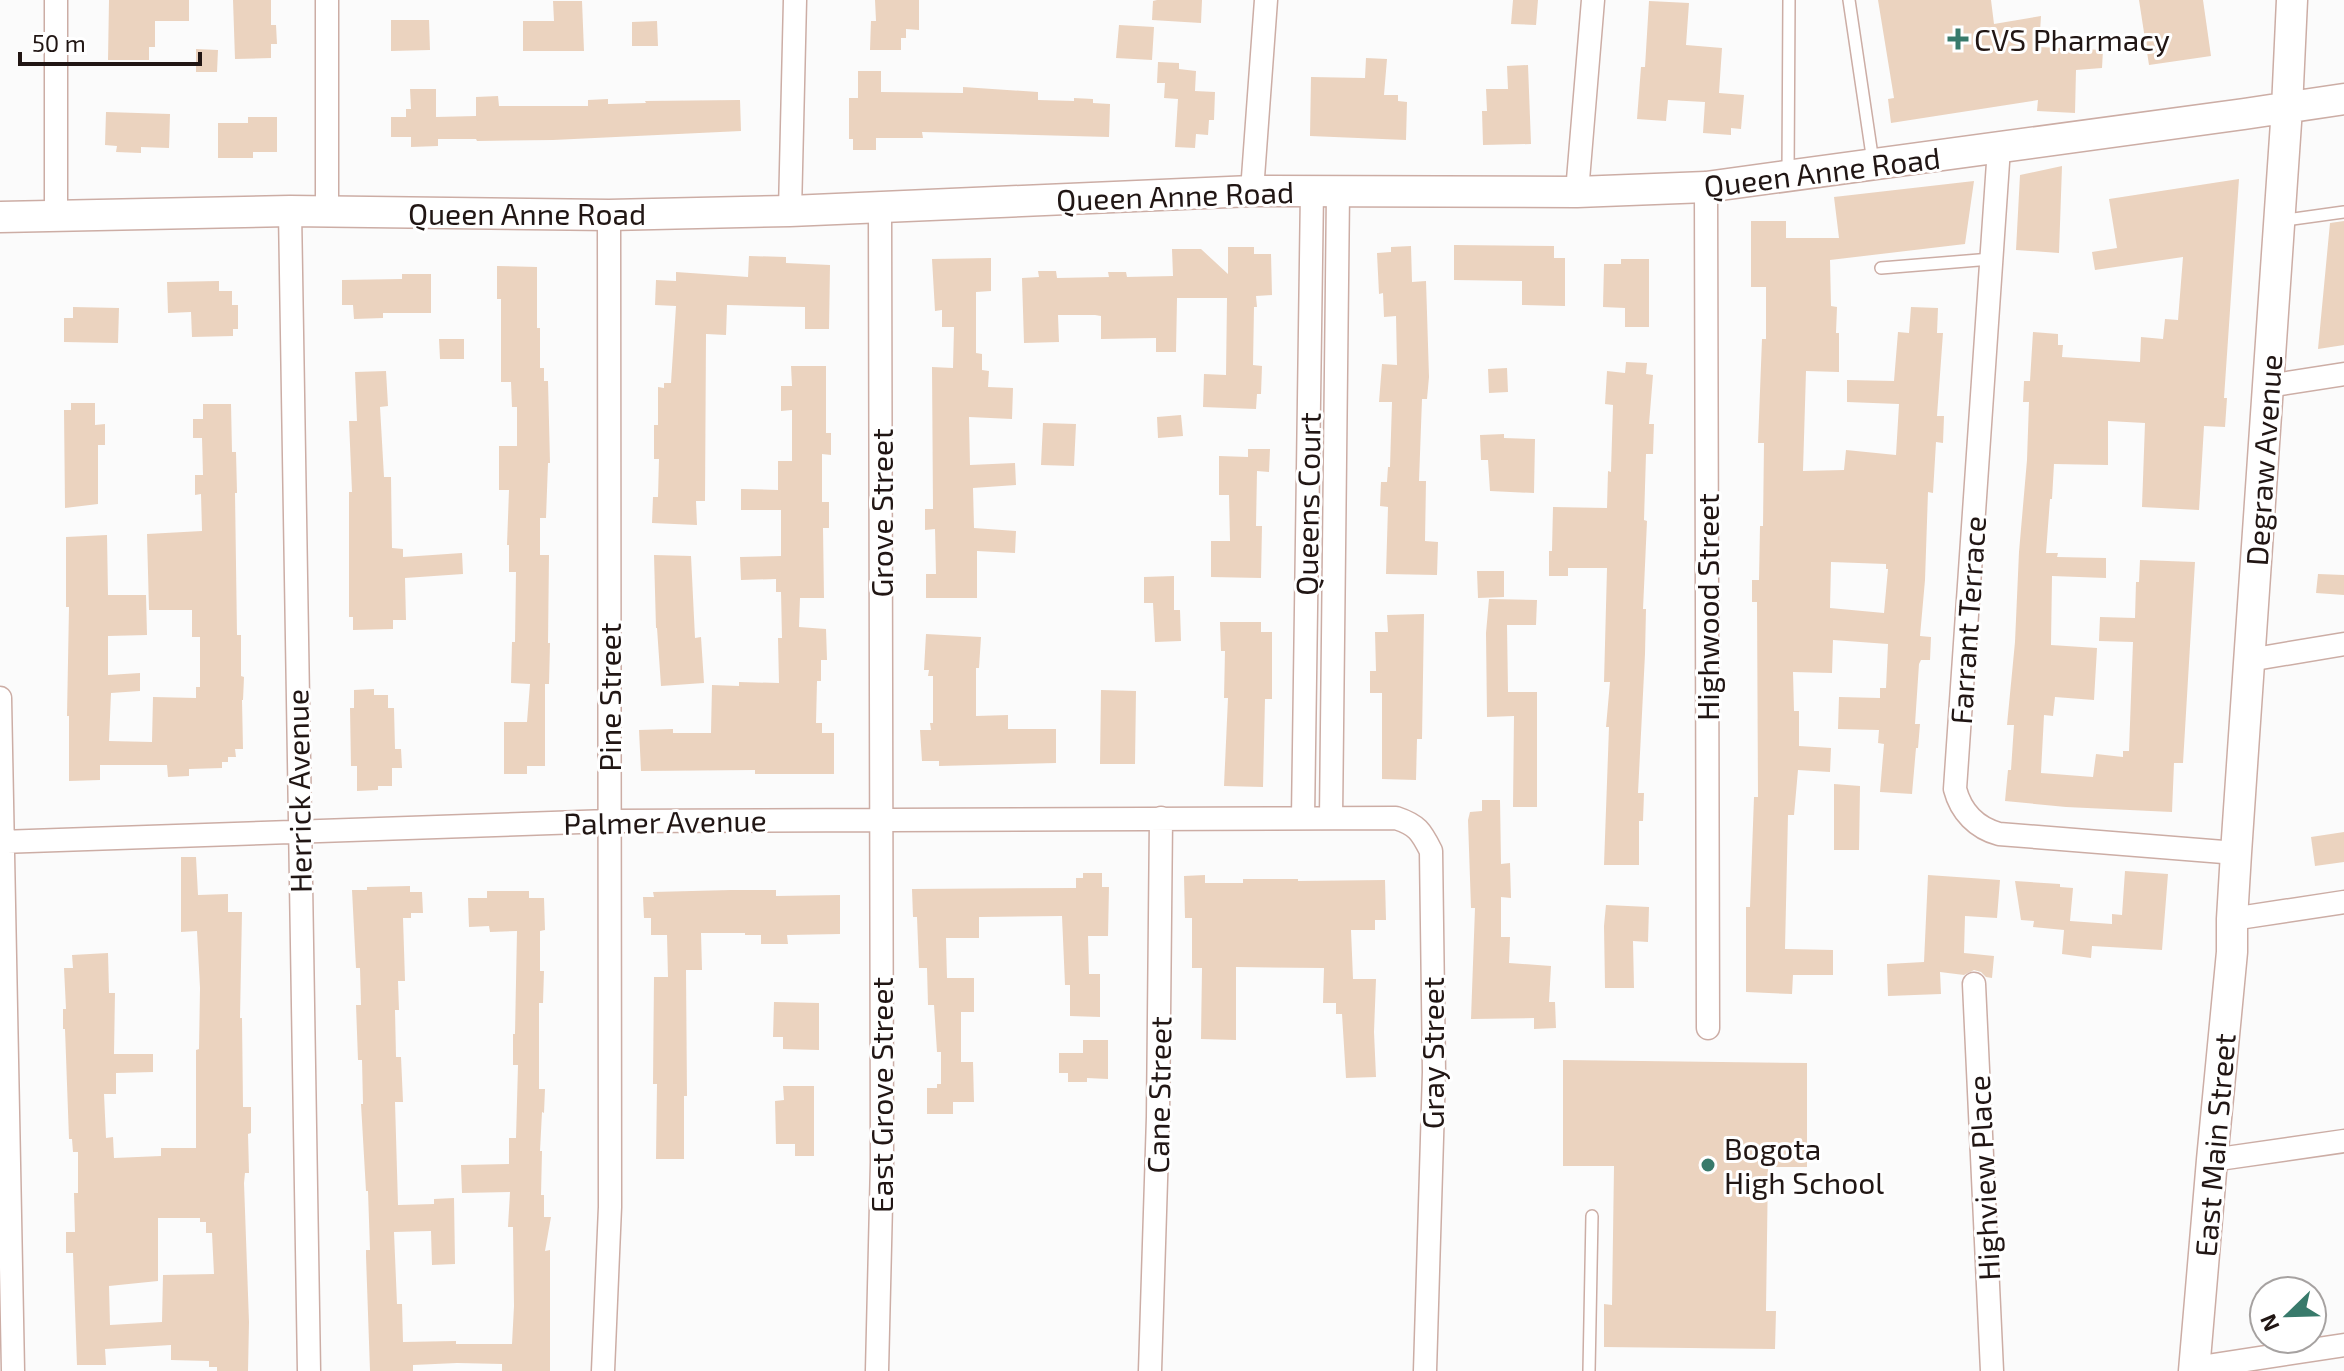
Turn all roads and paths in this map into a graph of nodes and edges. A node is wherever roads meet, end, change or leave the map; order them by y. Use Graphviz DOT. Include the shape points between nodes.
graph roads {
  1 [pos="56,0"];
  2 [pos="327,0"];
  3 [pos="795,0"];
  4 [pos="1266,0"];
  5 [pos="1593,0"];
  6 [pos="1789,0"];
  7 [pos="1849,0"];
  8 [pos="2292,0"];
  9 [pos="2344,99"];
  10 [pos="2287,108"];
  11 [pos="1999,148"];
  12 [pos="1873,165"];
  13 [pos="1788,176"];
  14 [pos="1706,187"];
  15 [pos="1252,191"];
  16 [pos="1325,192"];
  17 [pos="1577,192"];
  18 [pos="880,207"];
  19 [pos="290,211"];
  20 [pos="327,211"];
  21 [pos="790,211"];
  22 [pos="2344,212"];
  23 [pos="609,215"];
  24 [pos="56,216"];
  25 [pos="0,217"];
  26 [pos="2279,222"];
  27 [pos="1991,259"];
  28 [pos="1881,268"];
  29 [pos="2344,374"];
  30 [pos="2268,386"];
  31 [pos="1309,411"];
  32 [pos="1335,411"];
  33 [pos="1306,606"];
  34 [pos="1333,607"];
  35 [pos="2344,644"];
  36 [pos="2249,660"];
  37 [pos="0,698"];
  38 [pos="1161,818"];
  39 [pos="1303,818"];
  40 [pos="1331,818"];
  41 [pos="882,819"];
  42 [pos="609,821"];
  43 [pos="299,833"];
  44 [pos="2,842"];
  45 [pos="2236,853"];
  46 [pos="2344,902"];
  47 [pos="2232,919"];
  48 [pos="1974,984"];
  49 [pos="1708,1028"];
  50 [pos="2344,1141"];
  51 [pos="2212,1160"];
  52 [pos="1592,1216"];
  53 [pos="2344,1345"];
  54 [pos="2194,1369"];
  55 [pos="13,1371"];
  56 [pos="309,1371"];
  57 [pos="603,1371"];
  58 [pos="877,1371"];
  59 [pos="1150,1371"];
  60 [pos="1425,1371"];
  61 [pos="1589,1371"];
  62 [pos="1992,1371"];
  1 -- 24 [label="street"];
  2 -- 20 [label="street"];
  3 -- 21 [label="street"];
  4 -- 15 [label="street"];
  5 -- 17 [label="street"];
  6 -- 13 [label="lane"];
  7 -- 12 [label="lane"];
  8 -- 10 [label="street, Degraw Avenue"];
  9 -- 10 [label="street, Queen Anne Road"];
  10 -- 11 [label="street, Queen Anne Road"];
  10 -- 26 [label="street, Degraw Avenue"];
  11 -- 12 [label="street, Queen Anne Road"];
  11 -- 27 [label="street, Farrant Terrace"];
  12 -- 13 [label="street, Queen Anne Road"];
  13 -- 14 [label="street, Queen Anne Road"];
  14 -- 17 [label="street, Queen Anne Road"];
  14 -- 49 [label="street, Highwood Street"];
  15 -- 16 [label="street, Queen Anne Road"];
  15 -- 18 [label="street, Queen Anne Road"];
  16 -- 17 [label="street, Queen Anne Road"];
  16 -- 31 [label="street, Queens Court"];
  16 -- 32 [label="street, Queens Court"];
  18 -- 21 [label="street, Queen Anne Road"];
  18 -- 41 [label="street, Grove Street"];
  19 -- 20 [label="street, Queen Anne Road"];
  19 -- 24 [label="street, Queen Anne Road"];
  19 -- 43 [label="street, Herrick Avenue"];
  20 -- 23 [label="street, Queen Anne Road"];
  21 -- 23 [label="street, Queen Anne Road"];
  22 -- 26 [label="lane"];
  23 -- 42 [label="street, Pine Street"];
  24 -- 25 [label="street, Queen Anne Road"];
  26 -- 30 [label="street, Degraw Avenue"];
  27 -- 28 [label="lane"];
  27 -- 45 [label="street, Farrant Terrace" via="1958,799 1984,830 1999,834"];
  29 -- 30 [label="street"];
  30 -- 36 [label="street, Degraw Avenue"];
  31 -- 32 [label="lane"];
  31 -- 33 [label="street, Queens Court"];
  32 -- 34 [label="street, Queens Court"];
  33 -- 34 [label="lane"];
  33 -- 39 [label="street, Queens Court"];
  34 -- 40 [label="street, Queens Court"];
  35 -- 36 [label="street"];
  36 -- 45 [label="street, Degraw Avenue"];
  37 -- 44 [label="street"];
  38 -- 39 [label="street, Palmer Avenue"];
  38 -- 41 [label="street, Palmer Avenue"];
  38 -- 59 [label="street, Cane Street"];
  39 -- 40 [label="street, Palmer Avenue"];
  40 -- 60 [label="street, Gray Street" via="1396,818 1422,833 1431,851 1434,1072"];
  41 -- 42 [label="street, Palmer Avenue"];
  41 -- 58 [label="street, East Grove Street"];
  42 -- 43 [label="street, Palmer Avenue"];
  42 -- 57 [label="street, Pine Street" via="610,1207"];
  43 -- 44 [label="street, Palmer Avenue"];
  43 -- 56 [label="street, Herrick Avenue"];
  44 -- 55 [label="street"];
  45 -- 47 [label="street, Degraw Avenue"];
  46 -- 47 [label="street"];
  47 -- 51 [label="street, East Main Street"];
  48 -- 62 [label="street, Highview Place"];
  50 -- 51 [label="street"];
  51 -- 54 [label="street, East Main Street"];
  52 -- 61 [label="lane"];
  53 -- 54 [label="street"];
}
